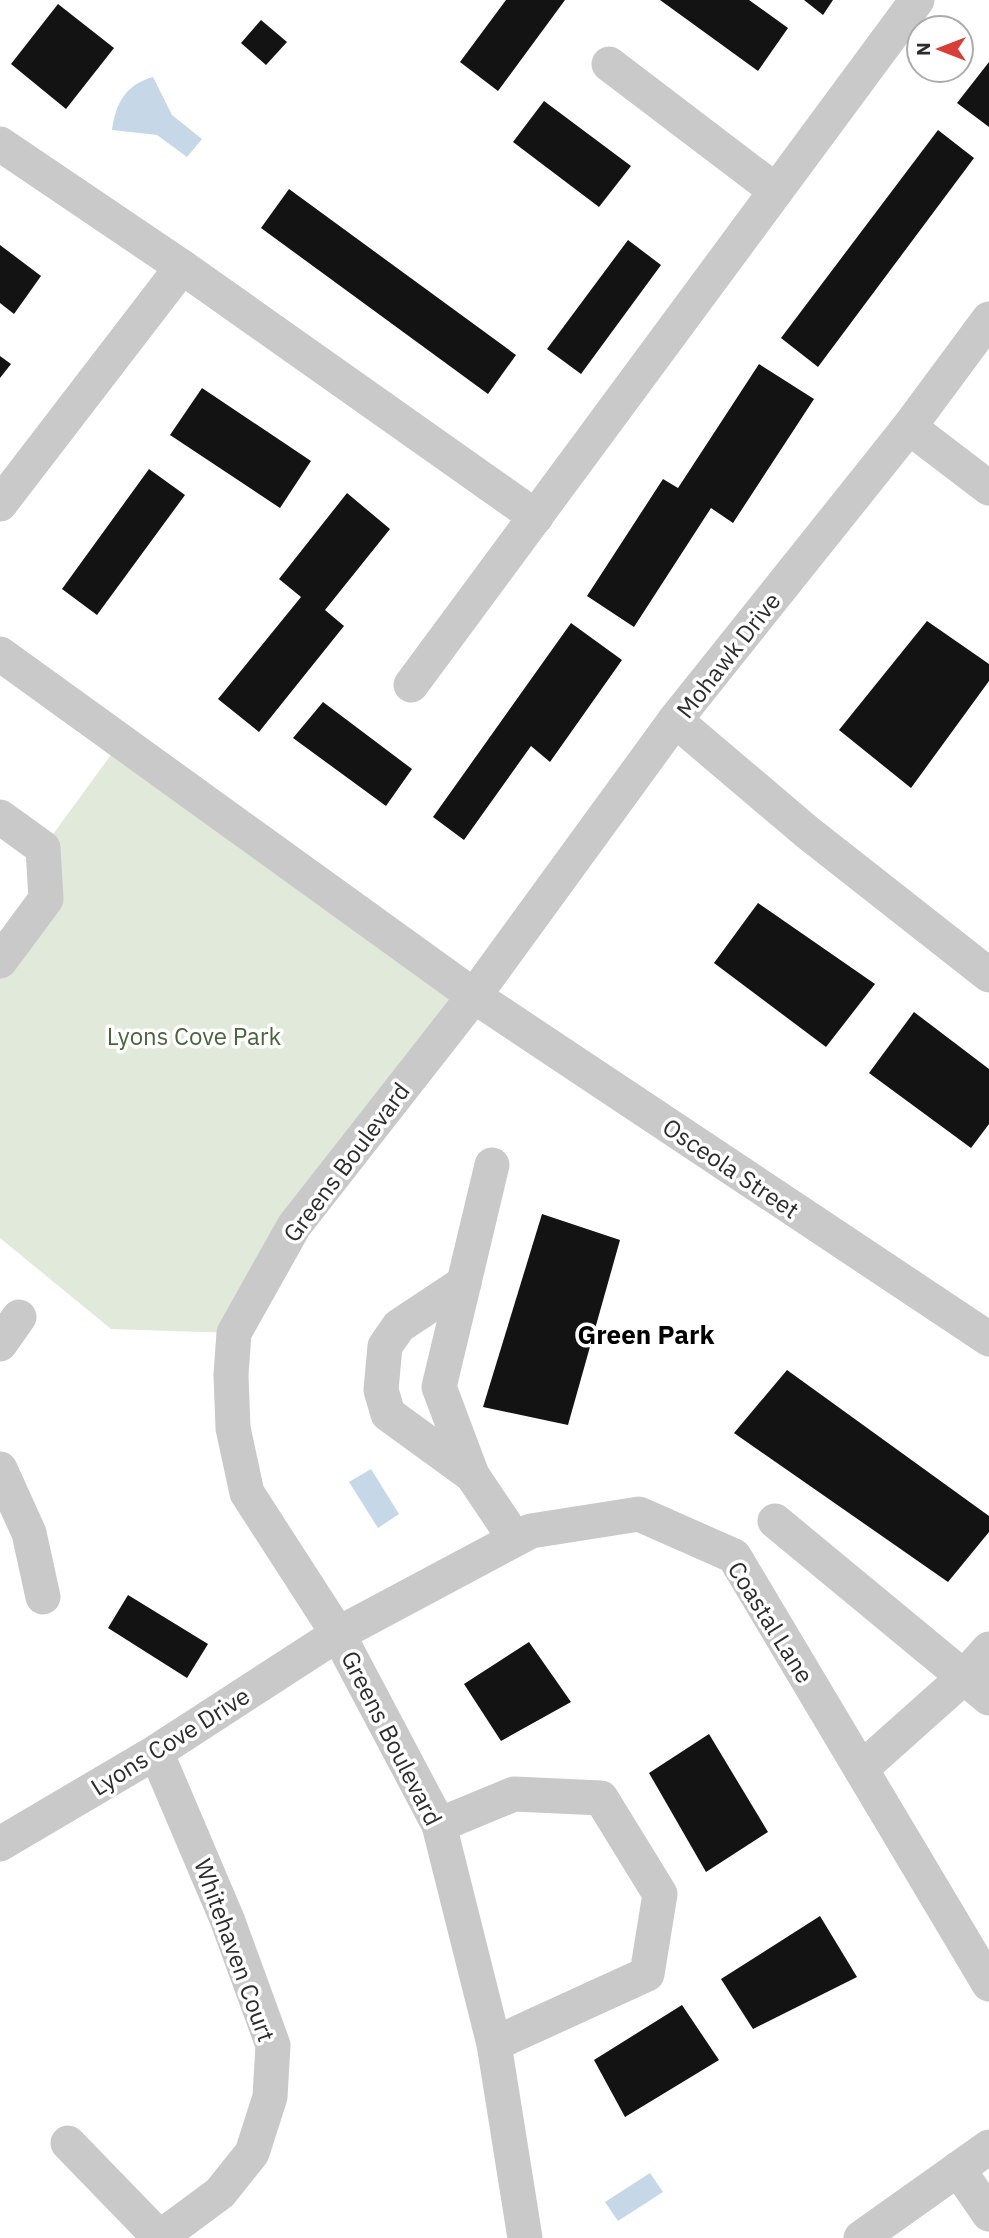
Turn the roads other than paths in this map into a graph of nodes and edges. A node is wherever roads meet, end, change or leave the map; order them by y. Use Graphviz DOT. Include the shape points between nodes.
graph roads {
  1 [pos="917,0"];
  2 [pos="609,64"];
  3 [pos="0,144"];
  4 [pos="776,191"];
  5 [pos="183,267"];
  6 [pos="989,319"];
  7 [pos="909,427"];
  8 [pos="989,488"];
  9 [pos="0,504"];
  10 [pos="536,517"];
  11 [pos="0,654"];
  12 [pos="411,685"];
  13 [pos="675,720"];
  14 [pos="0,817"];
  15 [pos="6,939"];
  16 [pos="989,975"];
  17 [pos="474,996"];
  18 [pos="492,1165"];
  19 [pos="464,1283"];
  20 [pos="989,1339"];
  21 [pos="0,1469"];
  22 [pos="472,1475"];
  23 [pos="775,1521"];
  24 [pos="515,1539"];
  25 [pos="43,1597"];
  26 [pos="338,1634"];
  27 [pos="989,1649"];
  28 [pos="976,1688"];
  29 [pos="156,1752"];
  30 [pos="861,1769"];
  31 [pos="439,1825"];
  32 [pos="0,1844"];
  33 [pos="989,1984"];
  34 [pos="494,2044"];
  35 [pos="68,2143"];
  36 [pos="989,2147"];
  37 [pos="958,2169"];
  38 [pos="989,2214"];
  39 [pos="160,2238"];
  40 [pos="525,2238"];
  41 [pos="861,2238"];
  1 -- 4 [label="street"];
  2 -- 4 [label="street"];
  3 -- 5 [label="street"];
  4 -- 10 [label="street"];
  5 -- 9 [label="street"];
  5 -- 10 [label="street"];
  6 -- 7 [label="street, Mohawk Drive"];
  7 -- 8 [label="street"];
  7 -- 13 [label="street, Mohawk Drive"];
  10 -- 12 [label="street"];
  11 -- 17 [label="street"];
  13 -- 16 [label="street" via="807,832"];
  13 -- 17 [label="street, Mohawk Drive"];
  14 -- 15 [label="street" via="43,848 46,900"];
  17 -- 20 [label="street, Osceola Street"];
  17 -- 26 [label="street, Greens Boulevard" via="294,1226 234,1333 233,1428 247,1493"];
  18 -- 19 [label="street"];
  19 -- 22 [label="street" via="439,1387"];
  19 -- 22 [label="street" via="399,1326 385,1346 381,1390 388,1414"];
  21 -- 25 [label="street" via="29,1533"];
  22 -- 24 [label="street"];
  23 -- 28 [label="street"];
  24 -- 26 [label="street, Coastal Lane"];
  24 -- 30 [label="street, Coastal Lane" via="531,1531 639,1514 734,1556"];
  26 -- 29 [label="street, Lyons Cove Drive"];
  26 -- 31 [label="street, Greens Boulevard"];
  27 -- 28 [label="street"];
  28 -- 30 [label="street"];
  29 -- 32 [label="street, Lyons Cove Drive"];
  29 -- 39 [label="street, Whitehaven Court" via="227,1919 273,2045 270,2097 252,2153 220,2193"];
  30 -- 33 [label="street, Coastal Lane"];
  31 -- 34 [label="street, Greens Boulevard"];
  31 -- 34 [label="street" via="514,1794 601,1798 660,1894 648,1974"];
  34 -- 40 [label="street, Greens Boulevard"];
  35 -- 39 [label="street"];
  36 -- 37 [label="street"];
  37 -- 38 [label="street"];
  37 -- 41 [label="street"];
}
